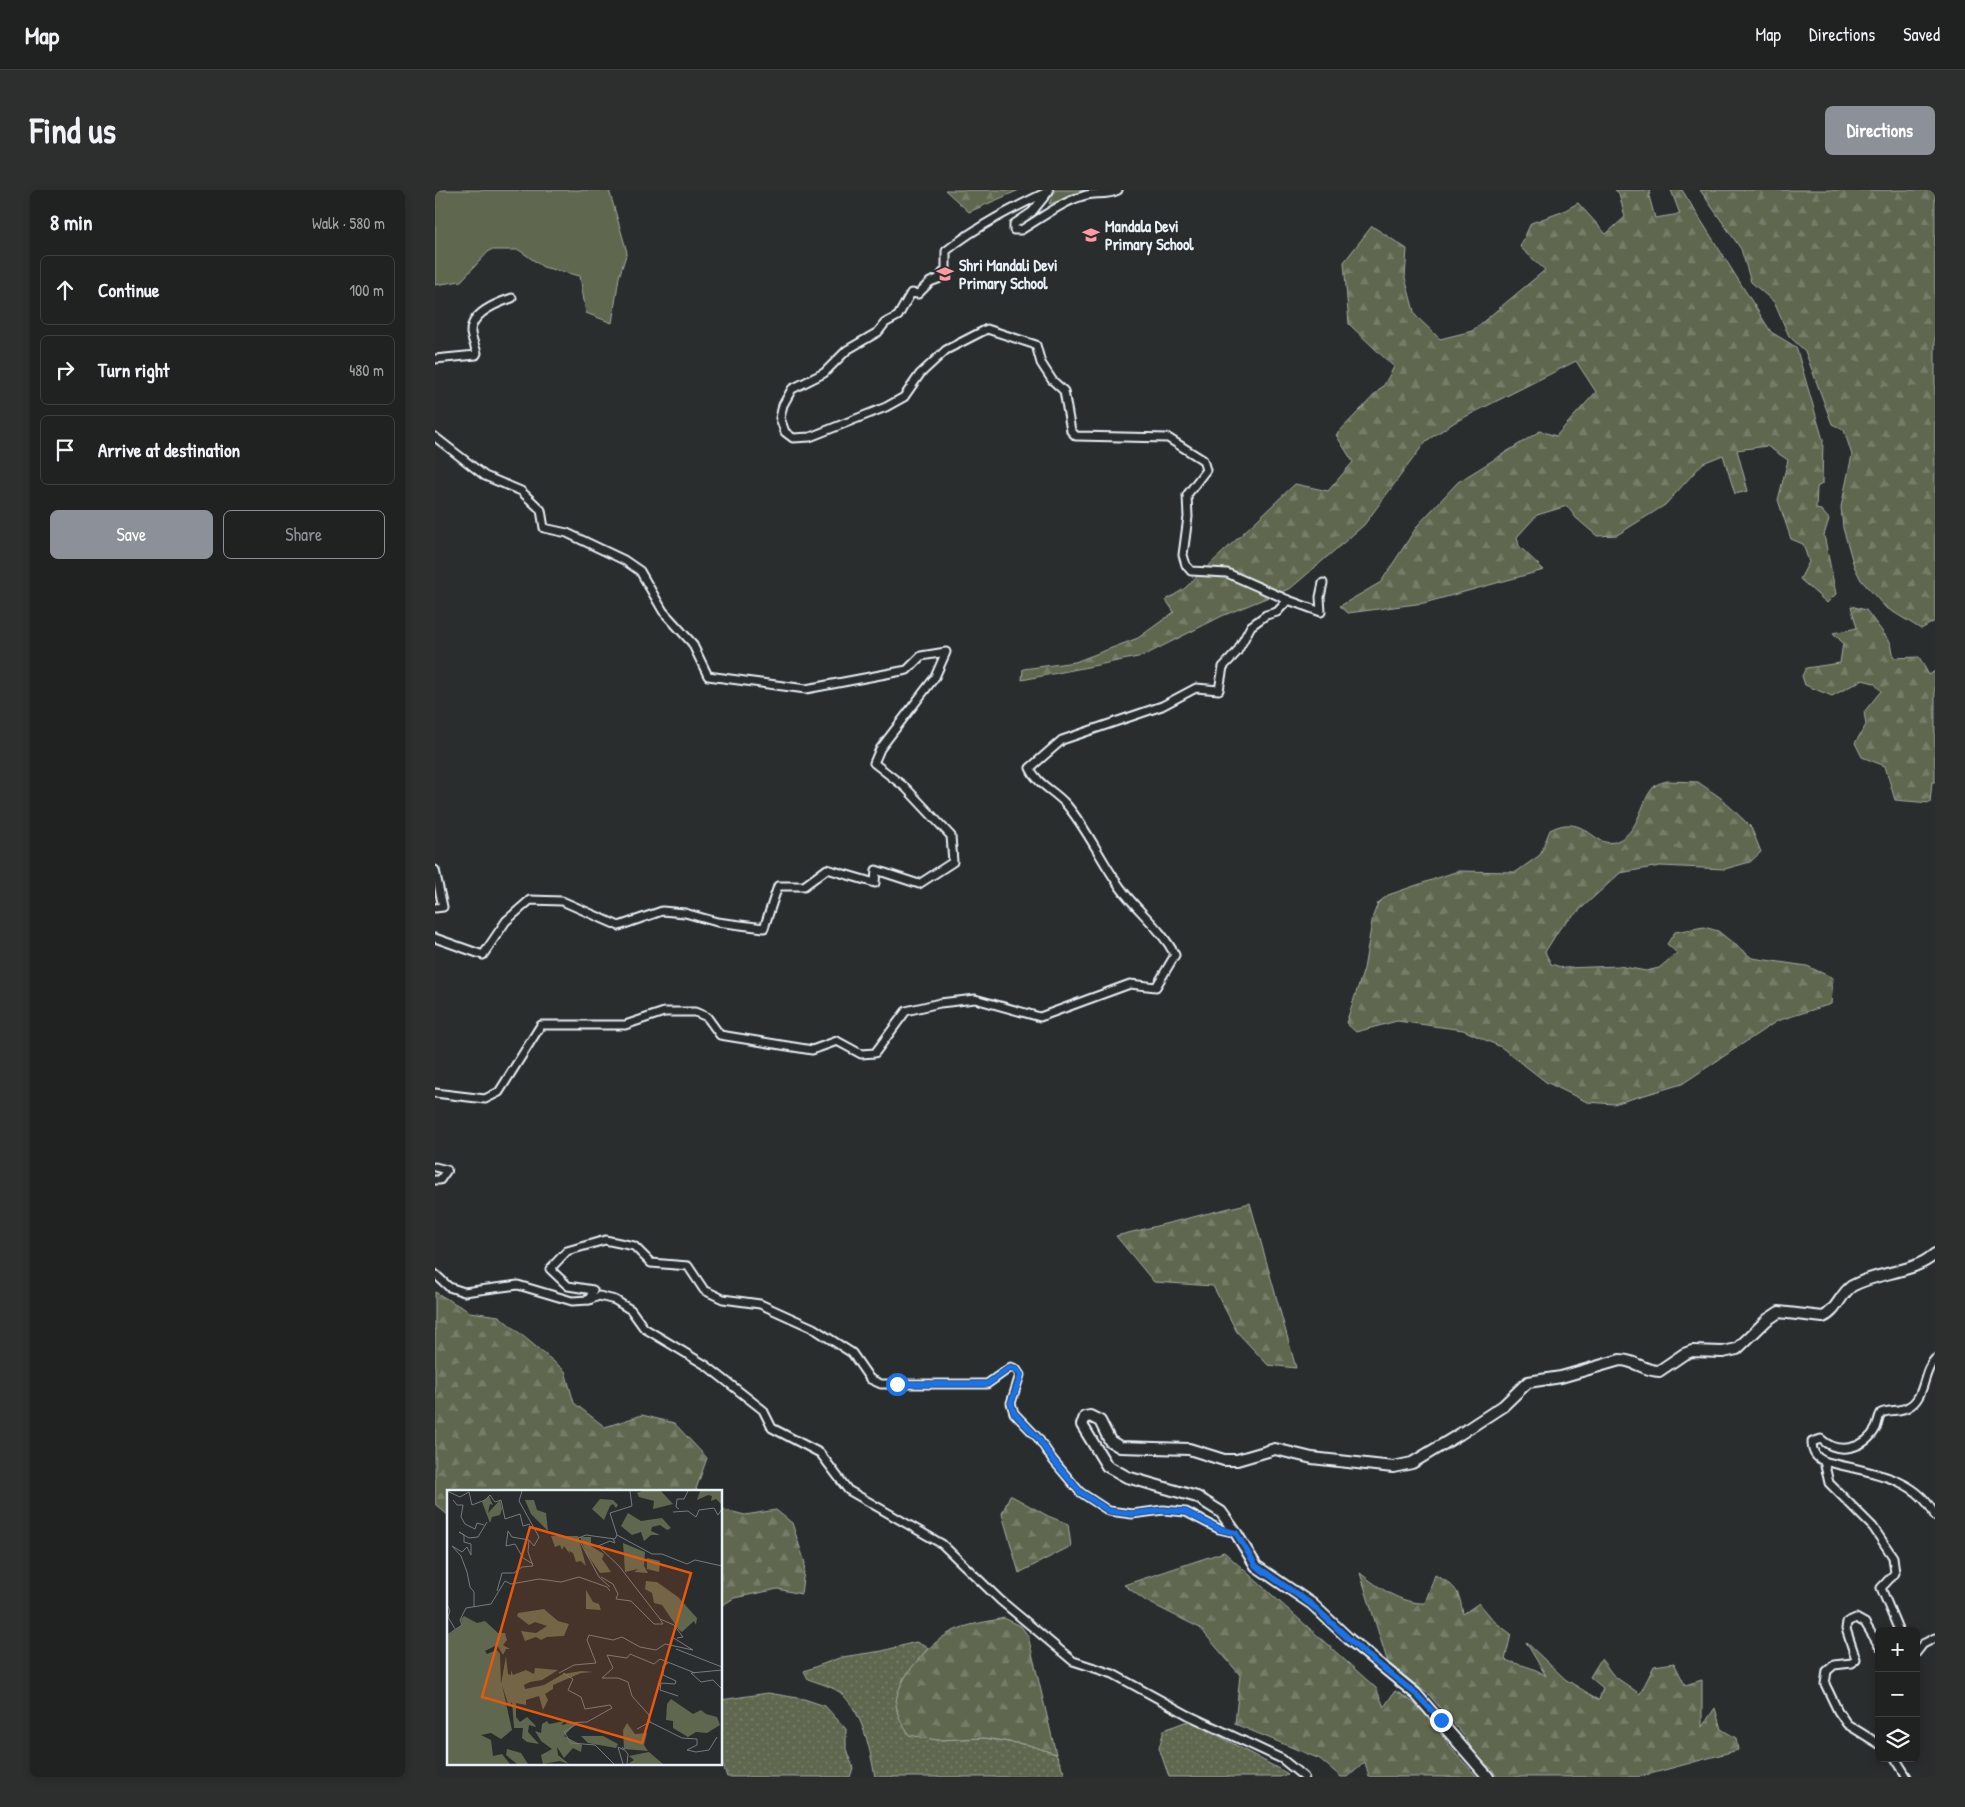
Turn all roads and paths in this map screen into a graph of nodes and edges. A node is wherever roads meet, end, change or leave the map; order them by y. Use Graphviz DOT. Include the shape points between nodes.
graph roads {
  1 [pos="1049,190"];
  2 [pos="1118,190"];
  3 [pos="512,298"];
  4 [pos="435,359"];
  5 [pos="435,438"];
  6 [pos="1323,583"];
  7 [pos="1288,600"];
  8 [pos="435,870"];
  9 [pos="435,908"];
  10 [pos="435,938"];
  11 [pos="435,1093"];
  12 [pos="435,1167"];
  13 [pos="435,1180"];
  14 [pos="1935,1254"];
  15 [pos="435,1274"];
  16 [pos="589,1300"];
  17 [pos="1935,1359"];
  18 [pos="1824,1461"];
  19 [pos="1935,1516"];
  20 [pos="1236,1533"];
  21 [pos="1897,1627"];
  22 [pos="1935,1638"];
  23 [pos="1875,1639"];
  24 [pos="1920,1648"];
  25 [pos="1875,1742"];
  26 [pos="1898,1762"];
  27 [pos="1304,1777"];
  28 [pos="1488,1777"];
  29 [pos="1907,1777"];
  1 -- 2 [label="street" via="1032,212 1015,224 1014,230 1021,230 1067,202"];
  1 -- 7 [label="street" via="1010,208 965,236 946,251 946,269 938,279 918,294 911,293 897,316 878,332 847,350 824,373 792,389 780,418 785,432 793,438 810,436 886,407 904,397 920,374 946,350 987,329 999,332 1036,345 1041,363 1064,391 1071,431 1076,436 1168,438 1203,460 1206,470 1187,496 1183,555 1186,565 1191,571 1227,574"];
  3 -- 4 [label="street" via="493,305 474,322 471,333 476,355"];
  5 -- 10 [label="street" via="485,476 521,491 541,510 544,528 567,533 640,571 663,611 692,643 707,676 806,689 907,670 921,656 946,652 935,677 880,749 874,763 906,788 951,836 953,862 919,884 876,870 875,883 827,869 804,886 778,886 764,928 662,911 619,926 562,901 530,900 506,921 483,955"];
  6 -- 7 [label="street" via="1321,612"];
  7 -- 11 [label="street" via="1277,612 1266,615 1251,626 1237,652 1223,667 1219,690 1196,688 1162,706 1063,740 1030,768 1035,778 1064,802 1120,887 1166,938 1175,955 1155,986 1131,984 1040,1017 975,999 940,1003 906,1012 875,1053 861,1054 837,1040 812,1050 720,1035 707,1016 695,1012 664,1012 625,1025 541,1025 499,1092 485,1099"];
  8 -- 9 [label="street" via="443,907"];
  12 -- 13 [label="street" via="447,1170 441,1180"];
  14 -- 20 [label="main road" via="1917,1266 1891,1271 1851,1287 1834,1309 1823,1317 1785,1312 1774,1314 1743,1344 1729,1352 1683,1354 1659,1371 1620,1360 1561,1378 1528,1382 1503,1406 1460,1434 1412,1462 1393,1467 1312,1458 1275,1449 1237,1460 1224,1460 1189,1449 1120,1447 1110,1441 1099,1422 1090,1416 1085,1417 1083,1425 1107,1466 1127,1477 1197,1497 1221,1512"];
  15 -- 16 [label="street" via="449,1287 464,1292 518,1286 572,1301"];
  16 -- 20 [label="street" via="593,1290 568,1286 550,1269 567,1251 605,1240 621,1242 634,1246 651,1263 688,1266 704,1290 723,1299 760,1304 813,1328 852,1353 870,1378 881,1384 987,1384 1011,1367 1021,1375 1011,1403 1014,1413 1080,1492 1109,1511 1132,1514 1163,1510 1186,1512 1219,1529"];
  16 -- 27 [label="street" via="599,1296 615,1300 631,1310 644,1328 707,1366 763,1410 772,1428 820,1452 848,1490 942,1544 1000,1600 1073,1661 1113,1674 1282,1759"];
  17 -- 18 [label="street" via="1928,1366 1915,1402 1906,1409 1881,1413 1873,1432 1861,1444 1848,1449 1835,1448 1821,1439 1812,1442 1818,1459"];
  18 -- 19 [label="street" via="1887,1476 1921,1495"];
  18 -- 21 [label="street" via="1829,1483 1873,1527 1893,1557 1895,1573 1881,1588"];
  20 -- 28 [label="main road" via="1256,1566 1311,1604 1416,1694"];
  22 -- 24 [label="street"];
  23 -- 25 [label="street" via="1865,1623 1856,1618 1847,1622 1846,1629 1856,1660 1834,1665 1825,1676 1825,1684 1847,1724"];
  26 -- 29 [label="street"];
}
